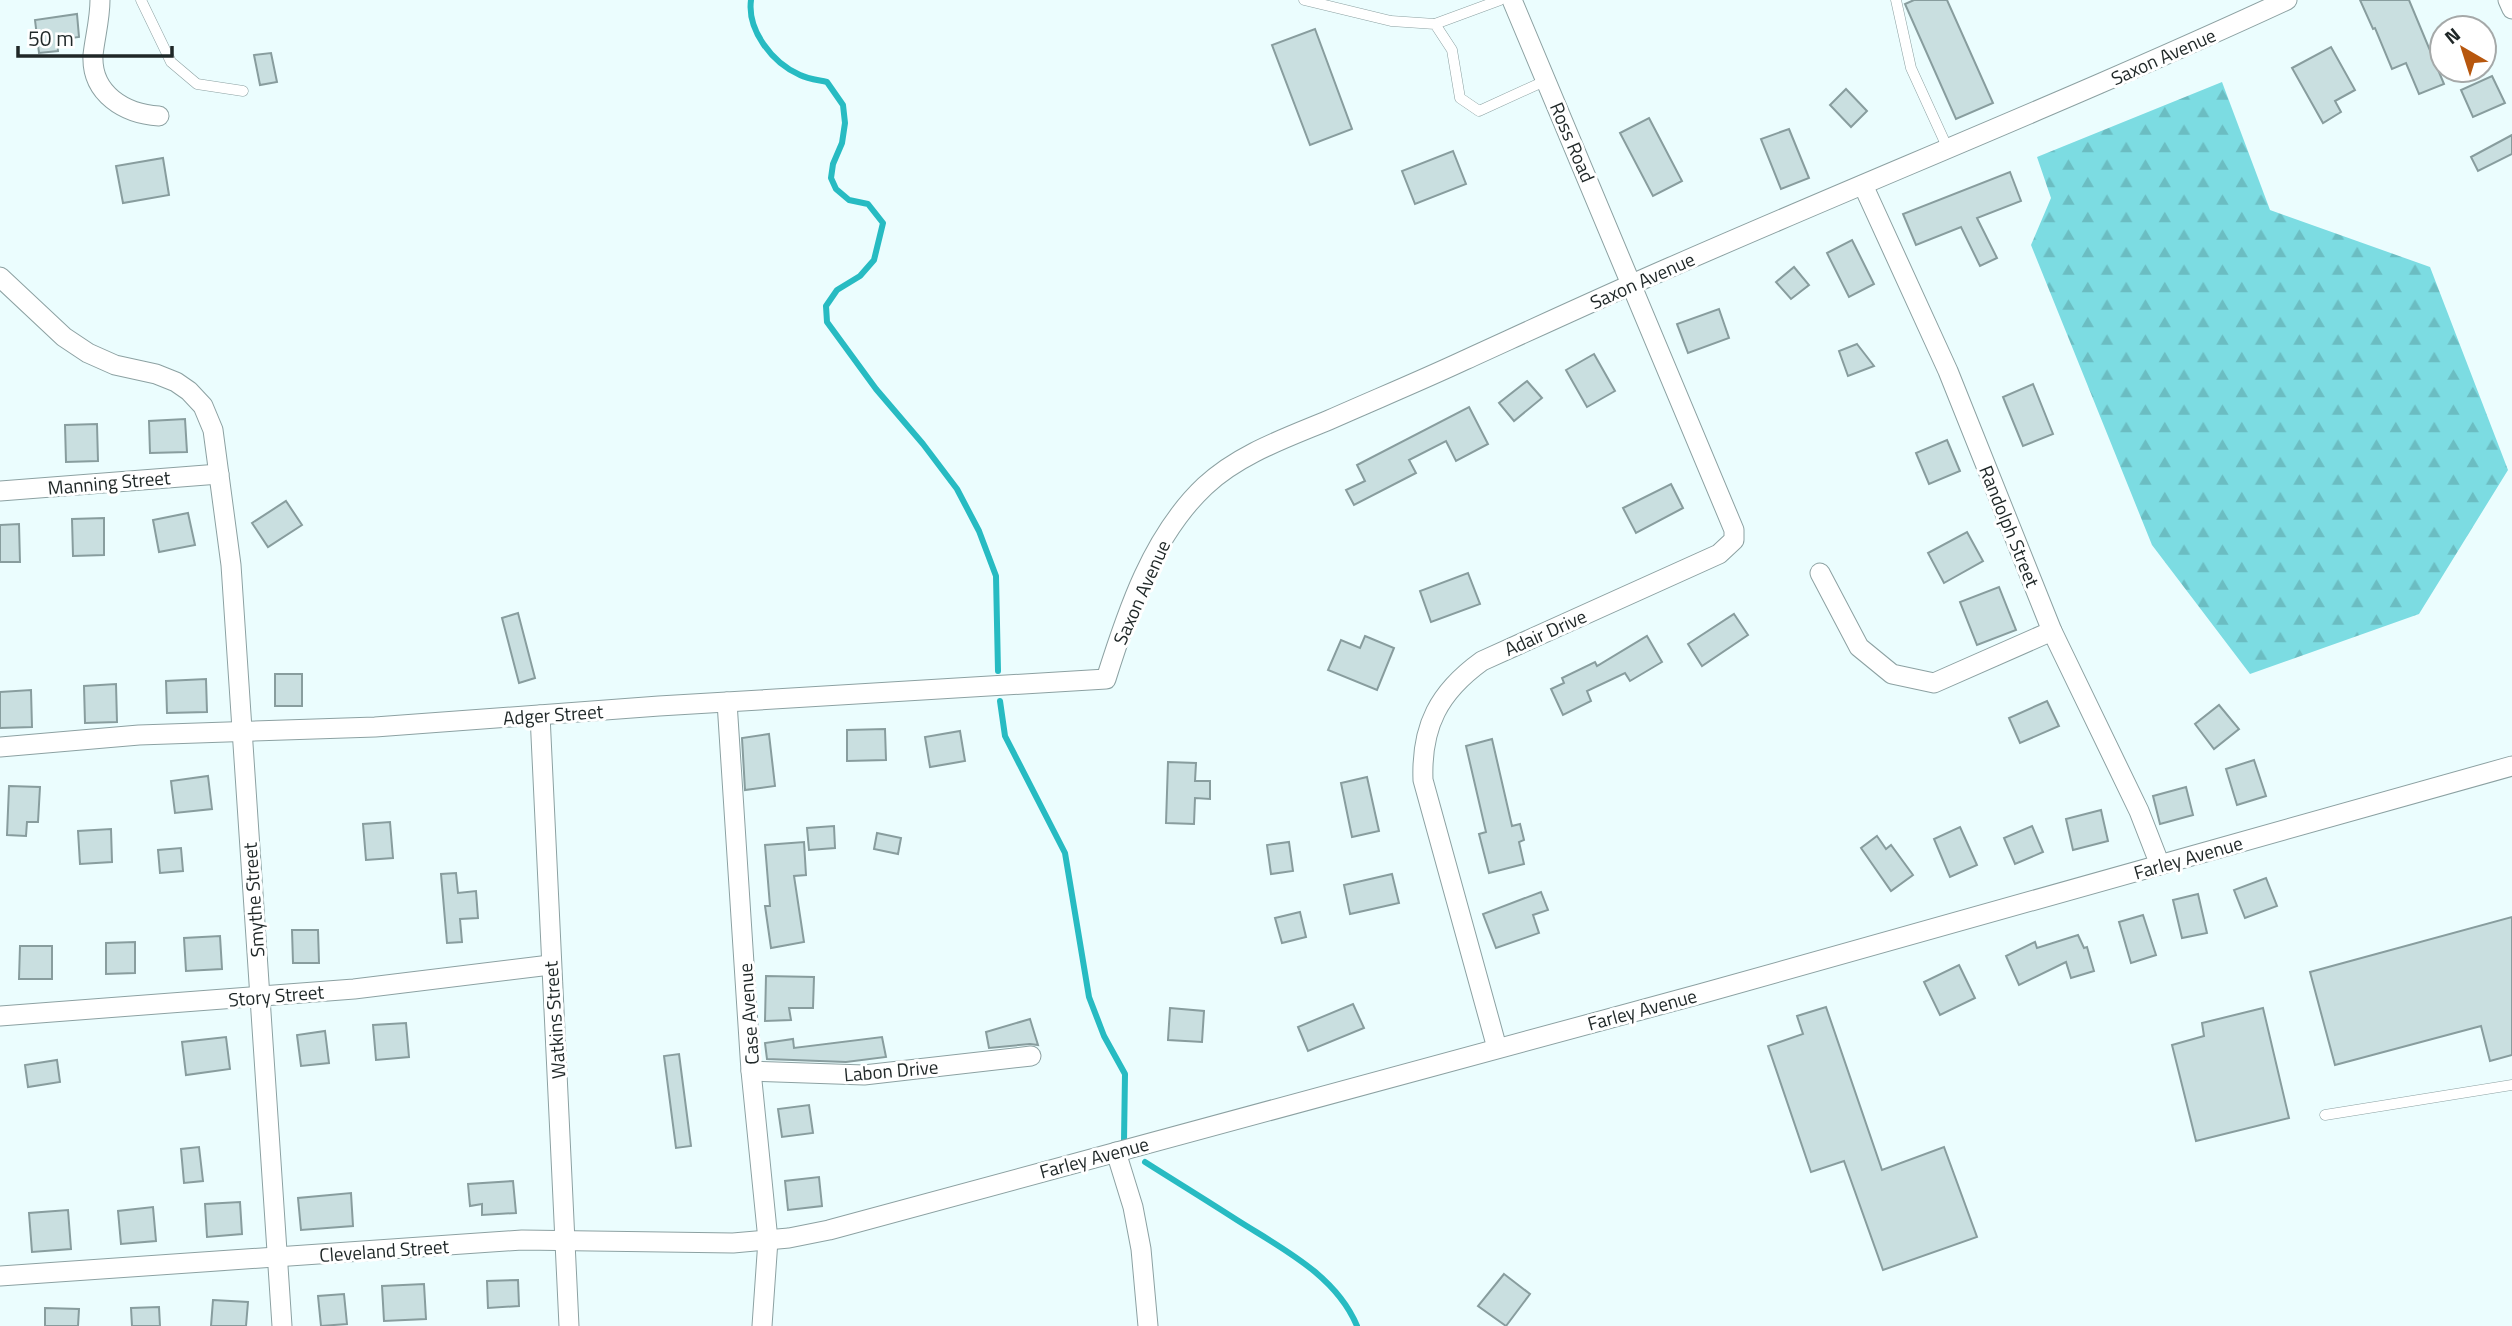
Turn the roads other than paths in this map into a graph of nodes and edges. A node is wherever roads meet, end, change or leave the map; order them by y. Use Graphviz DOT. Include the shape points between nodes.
graph roads {
  1 [pos="100,0"];
  2 [pos="141,0"];
  3 [pos="1304,0"];
  4 [pos="1500,0"];
  5 [pos="1513,0"];
  6 [pos="1896,0"];
  7 [pos="2287,0"];
  8 [pos="2508,0"];
  9 [pos="2512,9"];
  10 [pos="1435,24"];
  11 [pos="1548,80"];
  12 [pos="243,91"];
  13 [pos="159,116"];
  14 [pos="1948,149"];
  15 [pos="1863,185"];
  16 [pos="0,277"];
  17 [pos="1633,284"];
  18 [pos="219,474"];
  19 [pos="0,491"];
  20 [pos="1820,573"];
  21 [pos="2052,631"];
  22 [pos="1106,679"];
  23 [pos="727,702"];
  24 [pos="540,715"];
  25 [pos="242,732"];
  26 [pos="0,747"];
  27 [pos="2512,766"];
  28 [pos="2160,865"];
  29 [pos="550,965"];
  30 [pos="259,997"];
  31 [pos="0,1016"];
  32 [pos="1497,1048"];
  33 [pos="1031,1056"];
  34 [pos="751,1072"];
  35 [pos="2512,1085"];
  36 [pos="2325,1115"];
  37 [pos="1116,1152"];
  38 [pos="565,1240"];
  39 [pos="768,1240"];
  40 [pos="277,1258"];
  41 [pos="0,1276"];
  42 [pos="282,1326"];
  43 [pos="569,1326"];
  44 [pos="762,1326"];
  45 [pos="1148,1326"];
  1 -- 13 [label="street" via="93,59 97,78 121,107 139,115"];
  2 -- 12 [label="lane" via="171,62 197,84"];
  3 -- 10 [label="lane" via="1391,22"];
  4 -- 10 [label="lane"];
  5 -- 11 [label="street, Ross Road"];
  6 -- 14 [label="lane" via="1911,68"];
  7 -- 14 [label="street, Saxon Avenue"];
  8 -- 9 [label="street"];
  10 -- 11 [label="lane" via="1452,50 1460,97 1479,111"];
  11 -- 17 [label="street, Ross Road"];
  14 -- 15 [label="street, Saxon Avenue"];
  15 -- 17 [label="street, Saxon Avenue"];
  15 -- 21 [label="street, Randolph Street" via="1948,371"];
  16 -- 18 [label="street, Smythe Street" via="64,337 88,353 156,374 190,391 209,417"];
  17 -- 22 [label="street, Saxon Avenue" via="1234,464 1206,485 1163,539 1120,635"];
  17 -- 32 [label="street, Adair Drive" via="1734,530 1734,540 1719,554 1482,661 1442,697 1430,722 1422,759 1423,780"];
  18 -- 19 [label="street, Manning Street"];
  18 -- 25 [label="street, Smythe Street" via="231,565"];
  20 -- 21 [label="street" via="1859,647 1892,674 1934,683"];
  21 -- 28 [label="street, Randolph Street" via="2139,811"];
  22 -- 23 [label="street, Adger Street"];
  23 -- 24 [label="street, Adger Street"];
  23 -- 34 [label="street, Case Avenue"];
  24 -- 25 [label="street, Adger Street"];
  24 -- 29 [label="street, Watkins Street"];
  25 -- 26 [label="street, Adger Street"];
  25 -- 30 [label="street, Smythe Street"];
  27 -- 28 [label="street, Farley Avenue"];
  28 -- 32 [label="street, Farley Avenue"];
  29 -- 30 [label="street, Story Street"];
  29 -- 38 [label="street, Watkins Street"];
  30 -- 31 [label="street, Story Street"];
  30 -- 40 [label="street, Smythe Street"];
  32 -- 37 [label="street, Farley Avenue"];
  33 -- 34 [label="street, Labon Drive" via="864,1075"];
  34 -- 39 [label="street, Case Avenue"];
  35 -- 36 [label="lane"];
  37 -- 39 [label="street, Farley Avenue" via="829,1230"];
  37 -- 45 [label="street" via="1142,1249"];
  38 -- 39 [label="street, Cleveland Street"];
  38 -- 40 [label="street, Cleveland Street"];
  38 -- 43 [label="street, Watkins Street"];
  39 -- 44 [label="street, Case Avenue"];
  40 -- 41 [label="street, Cleveland Street"];
  40 -- 42 [label="street, Smythe Street"];
}
